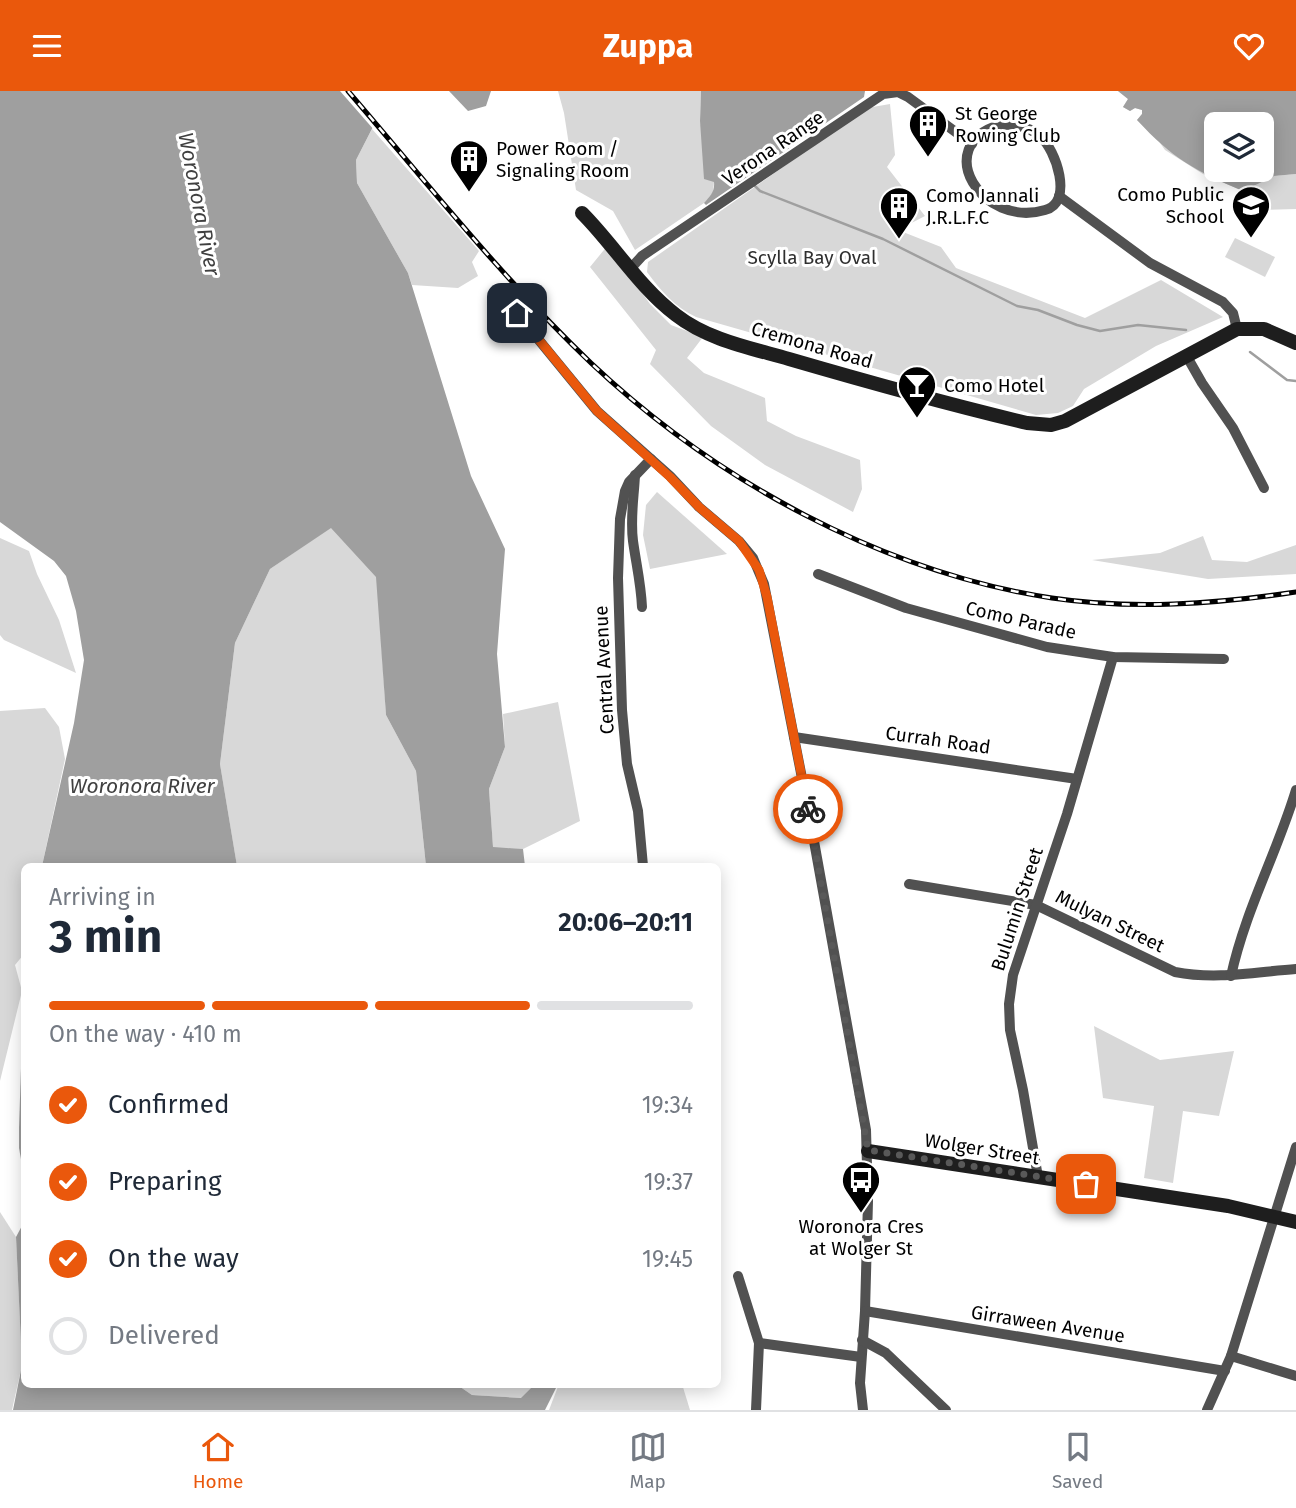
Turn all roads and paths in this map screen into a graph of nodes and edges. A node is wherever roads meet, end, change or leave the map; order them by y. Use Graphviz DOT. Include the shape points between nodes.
graph roads {
  1 [pos="972,144"];
  2 [pos="1059,196"];
  3 [pos="582,213"];
  4 [pos="631,268"];
  5 [pos="506,300"];
  6 [pos="1237,329"];
  7 [pos="1296,343"];
  8 [pos="1186,355"];
  9 [pos="651,459"];
  10 [pos="635,475"];
  11 [pos="1264,488"];
  12 [pos="818,574"];
  13 [pos="642,607"];
  14 [pos="1113,657"];
  15 [pos="1224,659"];
  16 [pos="794,737"];
  17 [pos="1077,779"];
  18 [pos="1296,790"];
  19 [pos="643,863"];
  20 [pos="909,884"];
  21 [pos="1036,905"];
  22 [pos="1296,969"];
  23 [pos="1231,975"];
  24 [pos="1296,1147"];
  25 [pos="868,1150"];
  26 [pos="1038,1177"];
  27 [pos="1273,1216"];
  28 [pos="1296,1222"];
  29 [pos="738,1276"];
  30 [pos="865,1311"];
  31 [pos="862,1339"];
  32 [pos="759,1343"];
  33 [pos="1231,1356"];
  34 [pos="861,1357"];
  35 [pos="1225,1371"];
  36 [pos="1296,1376"];
  37 [pos="756,1410"];
  38 [pos="863,1410"];
  39 [pos="946,1410"];
  40 [pos="1207,1410"];
  1 -- 2 [label="street" via="999,125 1033,131 1053,152"];
  1 -- 2 [label="street" via="967,159 970,176 977,192 992,205 1035,212 1052,207"];
  1 -- 4 [label="street, Verona Range" via="908,97 888,92 642,256"];
  2 -- 6 [label="street" via="1150,263 1230,307"];
  3 -- 4 [label="street, Cremona Road"];
  4 -- 8 [label="street, Cremona Road" via="676,316 708,333 1027,423 1065,421"];
  5 -- 9 [label="street" via="597,411"];
  6 -- 7 [label="street" via="1264,329"];
  6 -- 8 [label="street, Cremona Road"];
  8 -- 11 [label="street" via="1233,428"];
  9 -- 10 [label="street, Central Avenue"];
  9 -- 16 [label="street" via="753,558 767,597"];
  10 -- 13 [label="street" via="632,521"];
  10 -- 19 [label="street, Central Avenue" via="622,500 618,610 624,736"];
  12 -- 14 [label="street, Como Parade" via="906,608 1014,639"];
  14 -- 15 [label="street, Como Parade"];
  14 -- 17 [label="street, Bulumin Street"];
  16 -- 17 [label="street, Currah Road"];
  16 -- 25 [label="street"];
  17 -- 21 [label="street, Bulumin Street"];
  18 -- 23 [label="street" via="1239,941"];
  20 -- 21 [label="street, Mulyan Street"];
  21 -- 23 [label="street, Mulyan Street" via="1175,972 1199,977"];
  21 -- 26 [label="street, Bulumin Street" via="1013,975 1009,1004"];
  22 -- 23 [label="street, Mulyan Street"];
  24 -- 27 [label="street"];
  25 -- 26 [label="street, Wolger Street"];
  25 -- 30 [label="street"];
  26 -- 27 [label="street, Wolger Street"];
  27 -- 28 [label="street, Wolger Street"];
  27 -- 33 [label="street"];
  29 -- 32 [label="street"];
  30 -- 31 [label="street"];
  30 -- 35 [label="street, Girraween Avenue"];
  31 -- 34 [label="street"];
  31 -- 39 [label="street" via="897,1362"];
  32 -- 34 [label="street"];
  32 -- 37 [label="street"];
  33 -- 35 [label="street"];
  33 -- 36 [label="street"];
  34 -- 38 [label="street"];
  35 -- 40 [label="street"];
}
